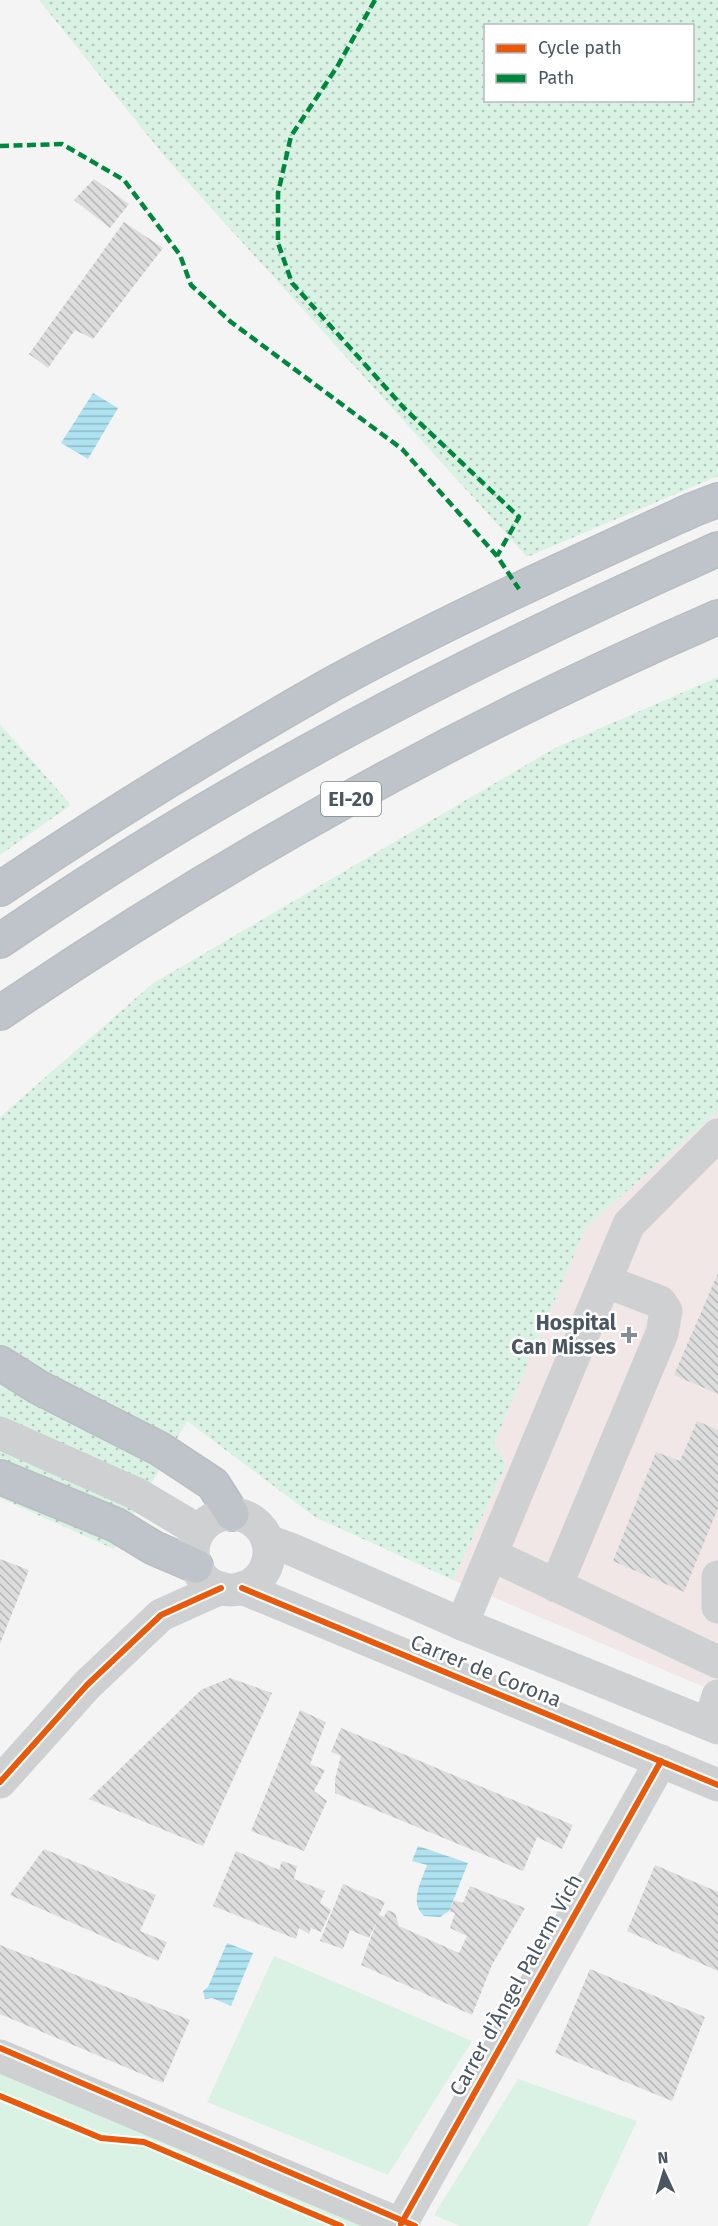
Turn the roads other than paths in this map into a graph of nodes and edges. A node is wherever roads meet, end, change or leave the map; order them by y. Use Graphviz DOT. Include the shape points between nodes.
graph roads {
  1 [pos="718,500"];
  2 [pos="718,549"];
  3 [pos="718,617"];
  4 [pos="0,889"];
  5 [pos="0,941"];
  6 [pos="0,1013"];
  7 [pos="718,1135"];
  8 [pos="605,1281"];
  9 [pos="0,1363"];
  10 [pos="0,1433"];
  11 [pos="0,1477"];
  12 [pos="232,1514"];
  13 [pos="200,1531"];
  14 [pos="268,1541"];
  15 [pos="492,1555"];
  16 [pos="196,1566"];
  17 [pos="718,1578"];
  18 [pos="556,1586"];
  19 [pos="231,1588"];
  20 [pos="718,1607"];
  21 [pos="462,1624"];
  22 [pos="718,1662"];
  23 [pos="715,1716"];
  24 [pos="661,1761"];
  25 [pos="0,1782"];
  26 [pos="718,1785"];
  27 [pos="0,2056"];
  28 [pos="402,2225"];
  1 -- 4 [label="highway" via="519,589 334,683 204,758"];
  2 -- 5 [label="highway" via="406,697 138,851"];
  3 -- 6 [label="highway, EI-20" via="641,650 317,818 115,937"];
  7 -- 8 [label="street" via="629,1224"];
  8 -- 15 [label="street"];
  8 -- 18 [label="street" via="660,1302 666,1311 662,1333"];
  9 -- 12 [label="highway" via="38,1387 160,1449 213,1484"];
  10 -- 13 [label="street" via="137,1494"];
  11 -- 16 [label="highway" via="116,1525 153,1548"];
  12 -- 13 [label="street" via="208,1521"];
  12 -- 14 [label="street" via="254,1521"];
  13 -- 16 [label="street" via="193,1554"];
  14 -- 19 [label="street" via="267,1564 261,1575 253,1582"];
  14 -- 21 [label="street, Carrer de Corona"];
  15 -- 18 [label="street"];
  15 -- 21 [label="street"];
  16 -- 19 [label="street" via="202,1576"];
  17 -- 20 [label="street"];
  18 -- 22 [label="street"];
  19 -- 24 [label="street, Carrer de Corona"];
  19 -- 25 [label="street" via="161,1615 87,1685"];
  21 -- 23 [label="street, Carrer de Corona"];
  24 -- 26 [label="street, Carrer de Corona"];
  24 -- 28 [label="street, Carrer d'Àngel Palerm Vich"];
  27 -- 28 [label="street"];
}
